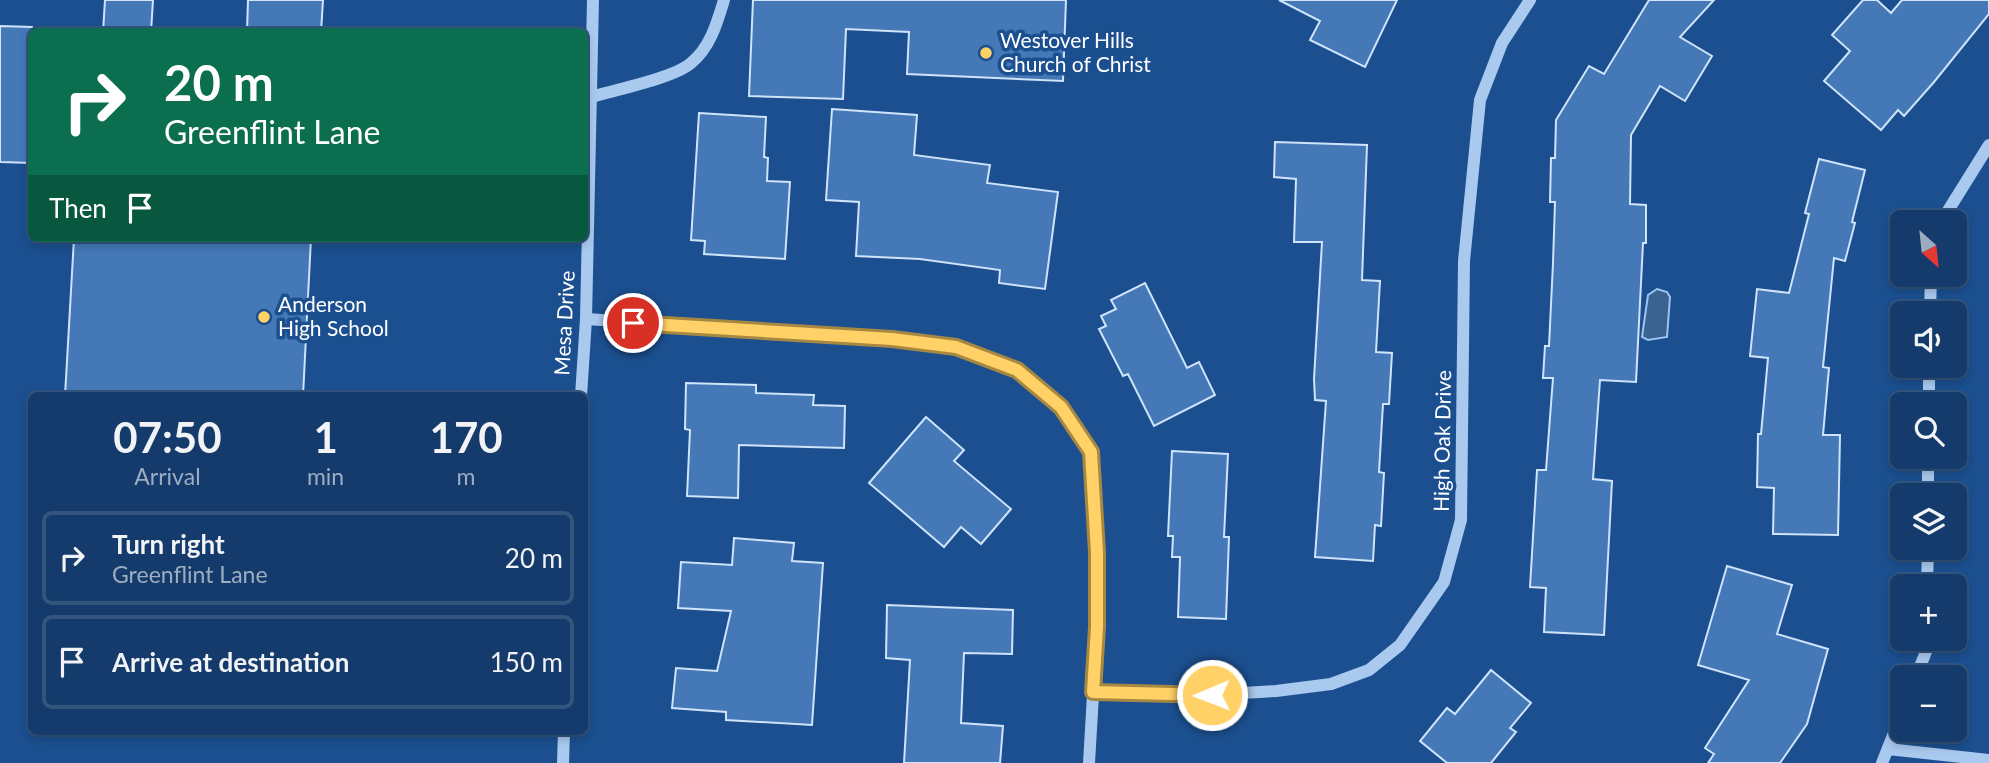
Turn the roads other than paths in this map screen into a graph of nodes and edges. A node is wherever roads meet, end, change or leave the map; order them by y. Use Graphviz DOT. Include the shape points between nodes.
graph roads {
  1 [pos="593,0"];
  2 [pos="724,0"];
  3 [pos="1530,0"];
  4 [pos="591,97"];
  5 [pos="1989,145"];
  6 [pos="1948,210"];
  7 [pos="588,230"];
  8 [pos="588,242"];
  9 [pos="586,319"];
  10 [pos="580,392"];
  11 [pos="1093,692"];
  12 [pos="564,735"];
  13 [pos="1891,742"];
  14 [pos="1888,749"];
  15 [pos="1989,760"];
  16 [pos="563,763"];
  17 [pos="1089,763"];
  18 [pos="1882,763"];
  1 -- 4 [label="street, Mesa Drive"];
  2 -- 4 [label="street" via="706,46 690,65"];
  3 -- 11 [label="street, High Oak Drive" via="1502,43 1480,100 1464,261 1461,520 1444,582 1400,645 1369,670 1331,684 1191,696"];
  4 -- 7 [label="street, Mesa Drive"];
  5 -- 6 [label="street"];
  8 -- 9 [label="street, Mesa Drive"];
  9 -- 10 [label="street, Mesa Drive"];
  9 -- 11 [label="street" via="892,339 956,347 1017,370 1061,407 1091,452 1097,552"];
  11 -- 17 [label="street"];
  12 -- 16 [label="street"];
  13 -- 14 [label="street"];
  14 -- 15 [label="street"];
  14 -- 18 [label="street"];
}
